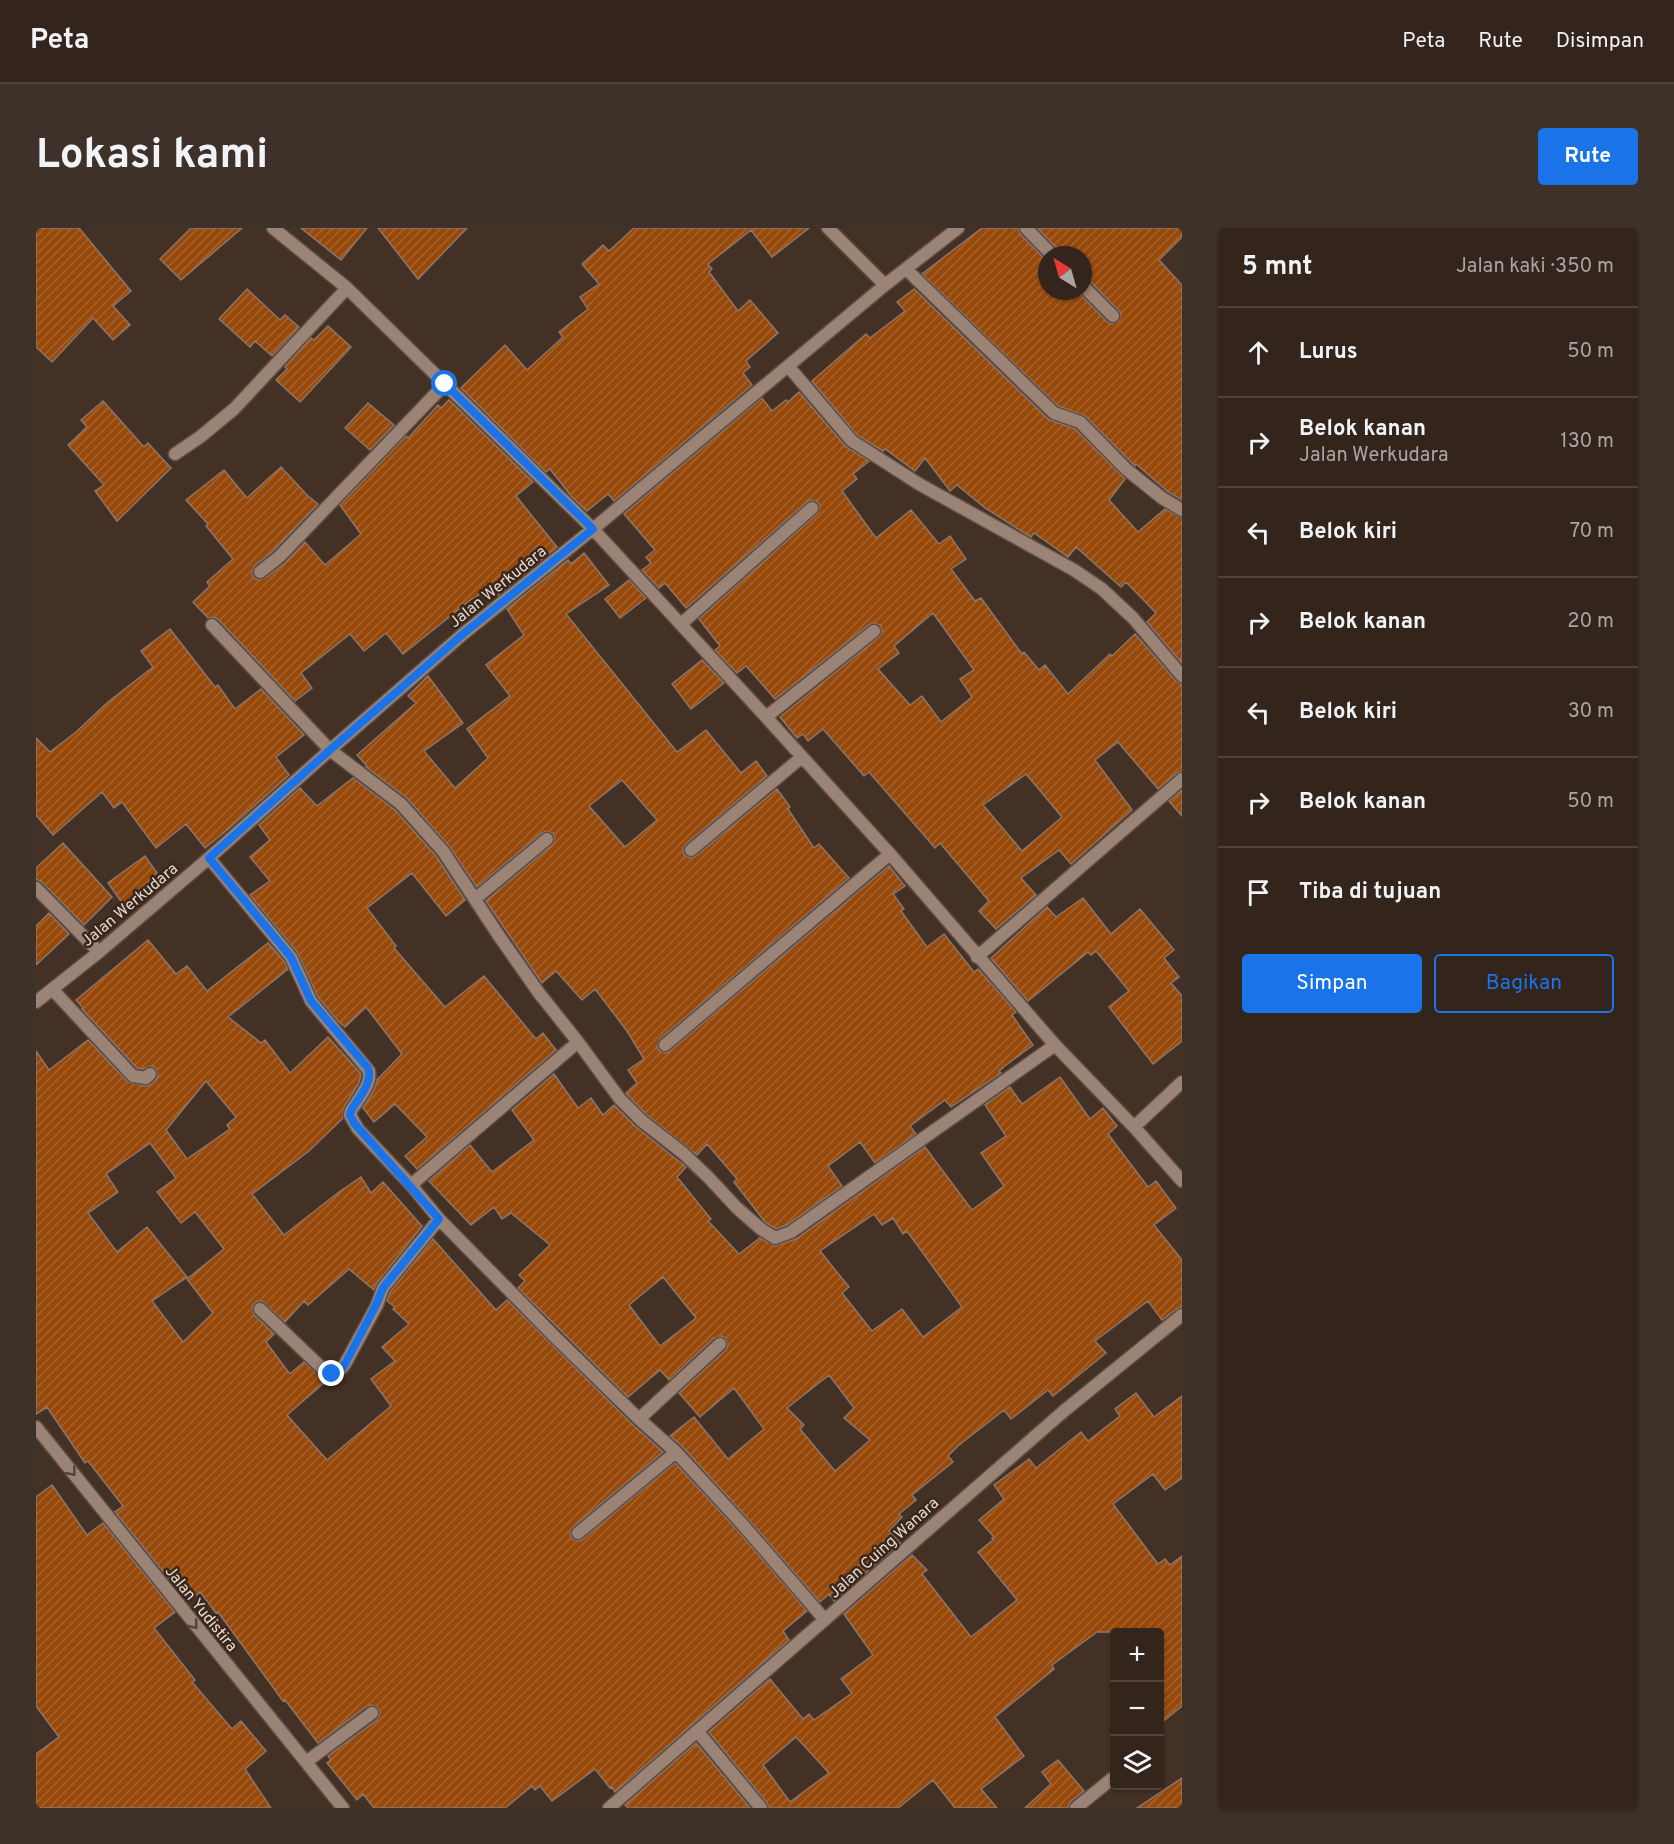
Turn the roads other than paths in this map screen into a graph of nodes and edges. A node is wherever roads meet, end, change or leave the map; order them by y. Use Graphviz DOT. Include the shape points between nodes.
graph roads {
  1 [pos="828,228"];
  2 [pos="958,228"];
  3 [pos="1026,228"];
  4 [pos="279,230"];
  5 [pos="1043,246"];
  6 [pos="906,269"];
  7 [pos="885,285"];
  8 [pos="346,288"];
  9 [pos="1092,295"];
  10 [pos="1113,316"];
  11 [pos="788,366"];
  12 [pos="445,384"];
  13 [pos="175,454"];
  14 [pos="812,507"];
  15 [pos="1182,510"];
  16 [pos="593,529"];
  17 [pos="260,572"];
  18 [pos="681,624"];
  19 [pos="212,626"];
  20 [pos="874,631"];
  21 [pos="1182,676"];
  22 [pos="766,717"];
  23 [pos="330,750"];
  24 [pos="802,757"];
  25 [pos="1182,779"];
  26 [pos="547,840"];
  27 [pos="692,850"];
  28 [pos="890,854"];
  29 [pos="209,858"];
  30 [pos="36,888"];
  31 [pos="475,898"];
  32 [pos="99,952"];
  33 [pos="977,957"];
  34 [pos="52,989"];
  35 [pos="36,1002"];
  36 [pos="578,1042"];
  37 [pos="665,1045"];
  38 [pos="1055,1045"];
  39 [pos="150,1074"];
  40 [pos="1182,1082"];
  41 [pos="1134,1127"];
  42 [pos="1182,1181"];
  43 [pos="411,1185"];
  44 [pos="439,1219"];
  45 [pos="261,1309"];
  46 [pos="1182,1315"];
  47 [pos="720,1344"];
  48 [pos="639,1419"];
  49 [pos="39,1435"];
  50 [pos="676,1452"];
  51 [pos="578,1533"];
  52 [pos="825,1620"];
  53 [pos="372,1713"];
  54 [pos="698,1732"];
  55 [pos="306,1762"];
  56 [pos="1110,1780"];
  57 [pos="343,1808"];
  58 [pos="609,1808"];
  59 [pos="761,1808"];
  60 [pos="1076,1808"];
  1 -- 7 [label="street"];
  2 -- 6 [label="street, Jalan Werkudara"];
  3 -- 5 [label="street"];
  4 -- 8 [label="street"];
  6 -- 7 [label="street, Jalan Werkudara"];
  6 -- 15 [label="street" via="1054,413 1080,422 1126,469"];
  7 -- 11 [label="street, Jalan Werkudara"];
  8 -- 12 [label="street"];
  8 -- 13 [label="street" via="234,409"];
  9 -- 10 [label="street"];
  11 -- 16 [label="street, Jalan Werkudara"];
  11 -- 21 [label="street" via="852,441 1102,589 1133,618"];
  12 -- 16 [label="street"];
  12 -- 17 [label="street" via="279,557"];
  14 -- 18 [label="street"];
  16 -- 18 [label="street"];
  16 -- 23 [label="street, Jalan Werkudara" via="463,634"];
  18 -- 22 [label="street"];
  19 -- 23 [label="street"];
  20 -- 22 [label="street"];
  22 -- 24 [label="street"];
  23 -- 29 [label="street, Jalan Werkudara"];
  23 -- 31 [label="street" via="401,804 443,851"];
  24 -- 27 [label="street"];
  24 -- 28 [label="street"];
  25 -- 33 [label="street"];
  26 -- 31 [label="street"];
  28 -- 33 [label="street"];
  28 -- 37 [label="street"];
  29 -- 32 [label="street, Jalan Werkudara"];
  29 -- 43 [label="street" via="291,957 311,1001 368,1068 370,1078 350,1115"];
  30 -- 32 [label="street"];
  31 -- 36 [label="street" via="532,984"];
  32 -- 34 [label="street, Jalan Werkudara"];
  33 -- 38 [label="street"];
  34 -- 35 [label="street, Jalan Werkudara"];
  34 -- 39 [label="street" via="133,1076"];
  36 -- 38 [label="street" via="634,1114 683,1153 775,1238 790,1233"];
  36 -- 43 [label="street"];
  38 -- 41 [label="street"];
  40 -- 41 [label="street"];
  41 -- 42 [label="street"];
  43 -- 44 [label="street"];
  44 -- 45 [label="street" via="383,1288 345,1364 337,1372 325,1371"];
  44 -- 48 [label="street"];
  46 -- 52 [label="street, Jalan Cuing Wanara" via="1064,1411"];
  47 -- 48 [label="street"];
  48 -- 50 [label="street"];
  49 -- 55 [label="street, Jalan Yudistira, one-way"];
  50 -- 51 [label="street"];
  50 -- 52 [label="street"];
  52 -- 54 [label="street, Jalan Cuing Wanara"];
  53 -- 55 [label="street"];
  54 -- 58 [label="street, Jalan Cuing Wanara"];
  54 -- 59 [label="street"];
  55 -- 57 [label="street, Jalan Yudistira"];
  56 -- 60 [label="street"];
}
